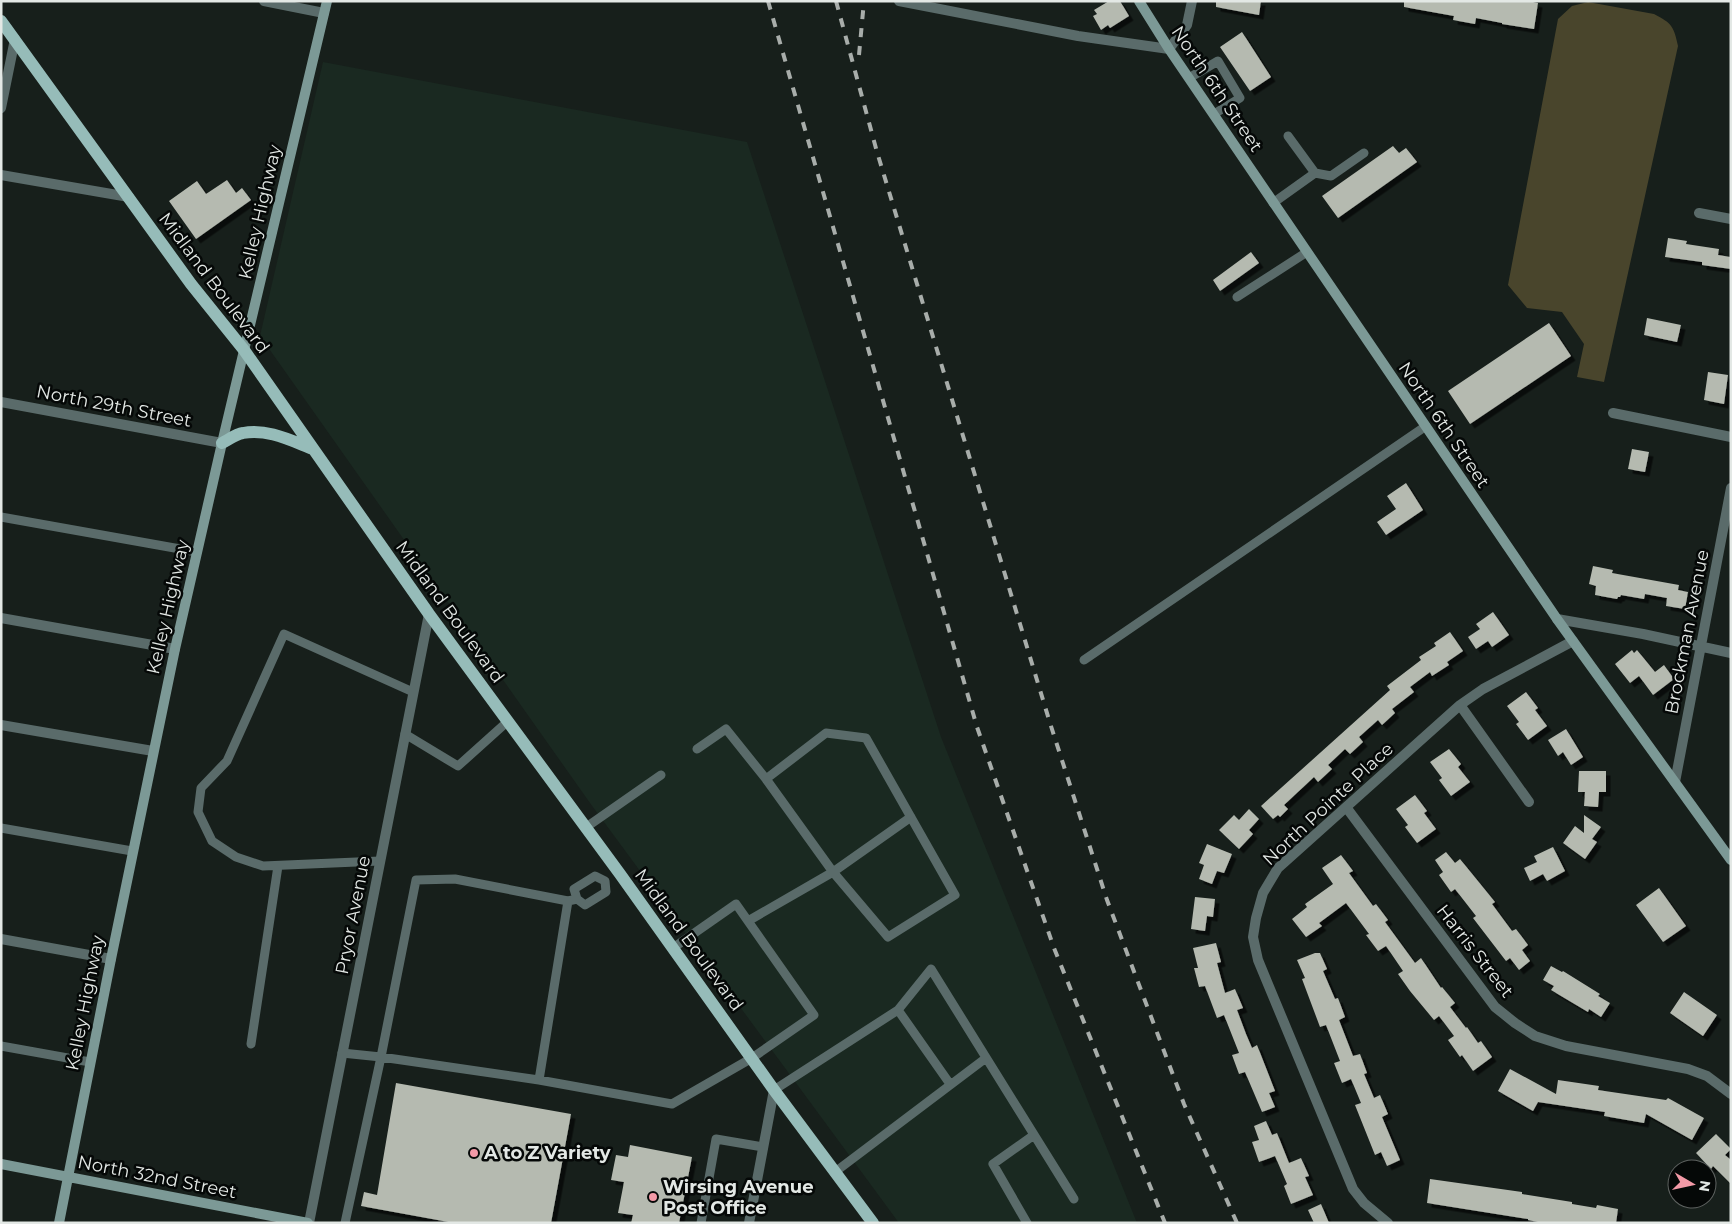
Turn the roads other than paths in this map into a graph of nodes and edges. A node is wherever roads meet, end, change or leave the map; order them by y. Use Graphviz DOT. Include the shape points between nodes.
graph roads {
  1 [pos="264,1"];
  2 [pos="327,1"];
  3 [pos="899,1"];
  4 [pos="1139,1"];
  5 [pos="1192,1"];
  6 [pos="324,12"];
  7 [pos="1,21"];
  8 [pos="15,39"];
  9 [pos="1169,49"];
  10 [pos="1190,78"];
  11 [pos="1,108"];
  12 [pos="1214,114"];
  13 [pos="1288,136"];
  14 [pos="1364,153"];
  15 [pos="1315,174"];
  16 [pos="1,175"];
  17 [pos="130,197"];
  18 [pos="1273,202"];
  19 [pos="1699,213"];
  20 [pos="1731,219"];
  21 [pos="1307,252"];
  22 [pos="1236,297"];
  23 [pos="244,350"];
  24 [pos="1,402"];
  25 [pos="1613,413"];
  26 [pos="1426,426"];
  27 [pos="1731,437"];
  28 [pos="222,443"];
  29 [pos="313,449"];
  30 [pos="1731,488"];
  31 [pos="1,518"];
  32 [pos="197,552"];
  33 [pos="429,614"];
  34 [pos="1,618"];
  35 [pos="1557,620"];
  36 [pos="1573,641"];
  37 [pos="1701,647"];
  38 [pos="175,649"];
  39 [pos="1731,652"];
  40 [pos="1084,660"];
  41 [pos="413,692"];
  42 [pos="1460,705"];
  43 [pos="507,722"];
  44 [pos="1,725"];
  45 [pos="404,734"];
  46 [pos="697,748"];
  47 [pos="153,750"];
  48 [pos="660,775"];
  49 [pos="766,778"];
  50 [pos="1675,782"];
  51 [pos="1528,802"];
  52 [pos="1346,807"];
  53 [pos="911,817"];
  54 [pos="1,828"];
  55 [pos="585,828"];
  56 [pos="132,851"];
  57 [pos="1731,860"];
  58 [pos="380,861"];
  59 [pos="278,866"];
  60 [pos="833,872"];
  61 [pos="620,874"];
  62 [pos="605,881"];
  63 [pos="572,900"];
  64 [pos="748,921"];
  65 [pos="1,939"];
  66 [pos="673,948"];
  67 [pos="110,958"];
  68 [pos="898,1010"];
  69 [pos="251,1044"];
  70 [pos="1,1046"];
  71 [pos="342,1053"];
  72 [pos="381,1056"];
  73 [pos="752,1058"];
  74 [pos="986,1058"];
  75 [pos="90,1062"];
  76 [pos="539,1080"];
  77 [pos="950,1084"];
  78 [pos="774,1090"];
  79 [pos="1731,1094"];
  80 [pos="1034,1135"];
  81 [pos="763,1147"];
  82 [pos="1,1164"];
  83 [pos="835,1172"];
  84 [pos="67,1177"];
  85 [pos="1074,1199"];
  86 [pos="59,1223"];
  87 [pos="308,1223"];
  88 [pos="345,1223"];
  89 [pos="701,1223"];
  90 [pos="749,1223"];
  91 [pos="873,1223"];
  92 [pos="1027,1223"];
  93 [pos="1388,1223"];
  1 -- 6 [label="street"];
  2 -- 6 [label="street, Kelley Highway"];
  3 -- 9 [label="street" via="1078,36"];
  4 -- 9 [label="street, North 6th Street"];
  5 -- 9 [label="street" via="1187,25"];
  6 -- 23 [label="street, Kelley Highway"];
  7 -- 8 [label="main road, Midland Boulevard"];
  8 -- 11 [label="street"];
  8 -- 17 [label="main road, Midland Boulevard"];
  9 -- 10 [label="street, North 6th Street"];
  10 -- 12 [label="street, North 6th Street"];
  10 -- 12 [label="lane" via="1218,61 1240,98"];
  12 -- 18 [label="street, North 6th Street"];
  13 -- 15 [label="lane"];
  14 -- 15 [label="lane" via="1330,176"];
  15 -- 18 [label="lane"];
  16 -- 17 [label="street"];
  17 -- 23 [label="main road, Midland Boulevard" via="191,284"];
  18 -- 21 [label="street, North 6th Street"];
  19 -- 20 [label="street"];
  21 -- 22 [label="lane"];
  21 -- 26 [label="street, North 6th Street"];
  23 -- 28 [label="street, Kelley Highway"];
  23 -- 29 [label="main road, Midland Boulevard"];
  24 -- 28 [label="street, North 29th Street"];
  25 -- 27 [label="street"];
  26 -- 35 [label="street, North 6th Street"];
  26 -- 40 [label="lane"];
  28 -- 29 [label="main road" via="242,433 259,432"];
  28 -- 32 [label="street, Kelley Highway"];
  29 -- 33 [label="main road, Midland Boulevard"];
  30 -- 37 [label="street, Brockman Avenue"];
  31 -- 32 [label="lane"];
  32 -- 38 [label="street, Kelley Highway"];
  33 -- 41 [label="street, Pryor Avenue"];
  33 -- 43 [label="main road, Midland Boulevard"];
  34 -- 38 [label="street"];
  35 -- 36 [label="street, North 6th Street"];
  35 -- 37 [label="street"];
  36 -- 42 [label="street, North Pointe Place" via="1483,688"];
  36 -- 50 [label="street, North 6th Street"];
  37 -- 39 [label="street"];
  37 -- 50 [label="street, Brockman Avenue"];
  38 -- 47 [label="street, Kelley Highway"];
  41 -- 45 [label="street, Pryor Avenue"];
  41 -- 59 [label="lane" via="284,634 227,761 201,788 198,812 212,841 236,857 264,866"];
  42 -- 51 [label="street"];
  42 -- 52 [label="street, North Pointe Place"];
  43 -- 45 [label="lane" via="458,766"];
  43 -- 55 [label="main road, Midland Boulevard"];
  44 -- 47 [label="street"];
  45 -- 58 [label="street, Pryor Avenue"];
  46 -- 49 [label="lane" via="726,728"];
  47 -- 56 [label="street, Kelley Highway"];
  48 -- 55 [label="lane"];
  49 -- 53 [label="lane" via="826,733 866,738"];
  49 -- 60 [label="lane"];
  50 -- 57 [label="street, North 6th Street"];
  52 -- 79 [label="street, Harris Street" via="1495,1006 1515,1023 1535,1036 1566,1046 1688,1069 1708,1076"];
  52 -- 93 [label="street, North Pointe Place" via="1278,868 1262,893 1253,937 1258,960 1353,1189 1364,1204"];
  53 -- 60 [label="lane"];
  53 -- 60 [label="lane" via="955,895 888,937"];
  54 -- 56 [label="lane"];
  55 -- 61 [label="main road, Midland Boulevard"];
  56 -- 67 [label="street, Kelley Highway"];
  58 -- 59 [label="lane"];
  58 -- 71 [label="street, Pryor Avenue"];
  59 -- 69 [label="lane"];
  60 -- 64 [label="lane"];
  61 -- 62 [label="lane"];
  61 -- 66 [label="main road, Midland Boulevard"];
  62 -- 63 [label="lane" via="595,876 574,889"];
  62 -- 63 [label="lane" via="606,892 585,905"];
  63 -- 72 [label="lane" via="456,879 416,880"];
  63 -- 76 [label="lane"];
  64 -- 66 [label="lane" via="736,904"];
  64 -- 73 [label="lane" via="814,1015"];
  65 -- 67 [label="street"];
  66 -- 73 [label="main road, Midland Boulevard"];
  67 -- 75 [label="street, Kelley Highway"];
  68 -- 74 [label="lane" via="932,969"];
  68 -- 77 [label="lane"];
  68 -- 78 [label="lane"];
  70 -- 75 [label="lane"];
  71 -- 72 [label="lane"];
  71 -- 87 [label="street, Pryor Avenue"];
  72 -- 76 [label="lane"];
  72 -- 88 [label="lane"];
  73 -- 76 [label="lane" via="672,1104"];
  73 -- 78 [label="main road, Midland Boulevard"];
  74 -- 77 [label="lane"];
  74 -- 80 [label="lane"];
  75 -- 84 [label="street, Kelley Highway"];
  77 -- 83 [label="lane"];
  78 -- 81 [label="street"];
  78 -- 83 [label="main road, Midland Boulevard"];
  80 -- 85 [label="lane"];
  80 -- 92 [label="lane" via="993,1164"];
  81 -- 89 [label="lane" via="716,1139"];
  81 -- 90 [label="street"];
  82 -- 84 [label="street, North 32nd Street"];
  83 -- 91 [label="main road, Midland Boulevard"];
  84 -- 86 [label="street, Kelley Highway"];
  84 -- 87 [label="street, North 32nd Street"];
}
